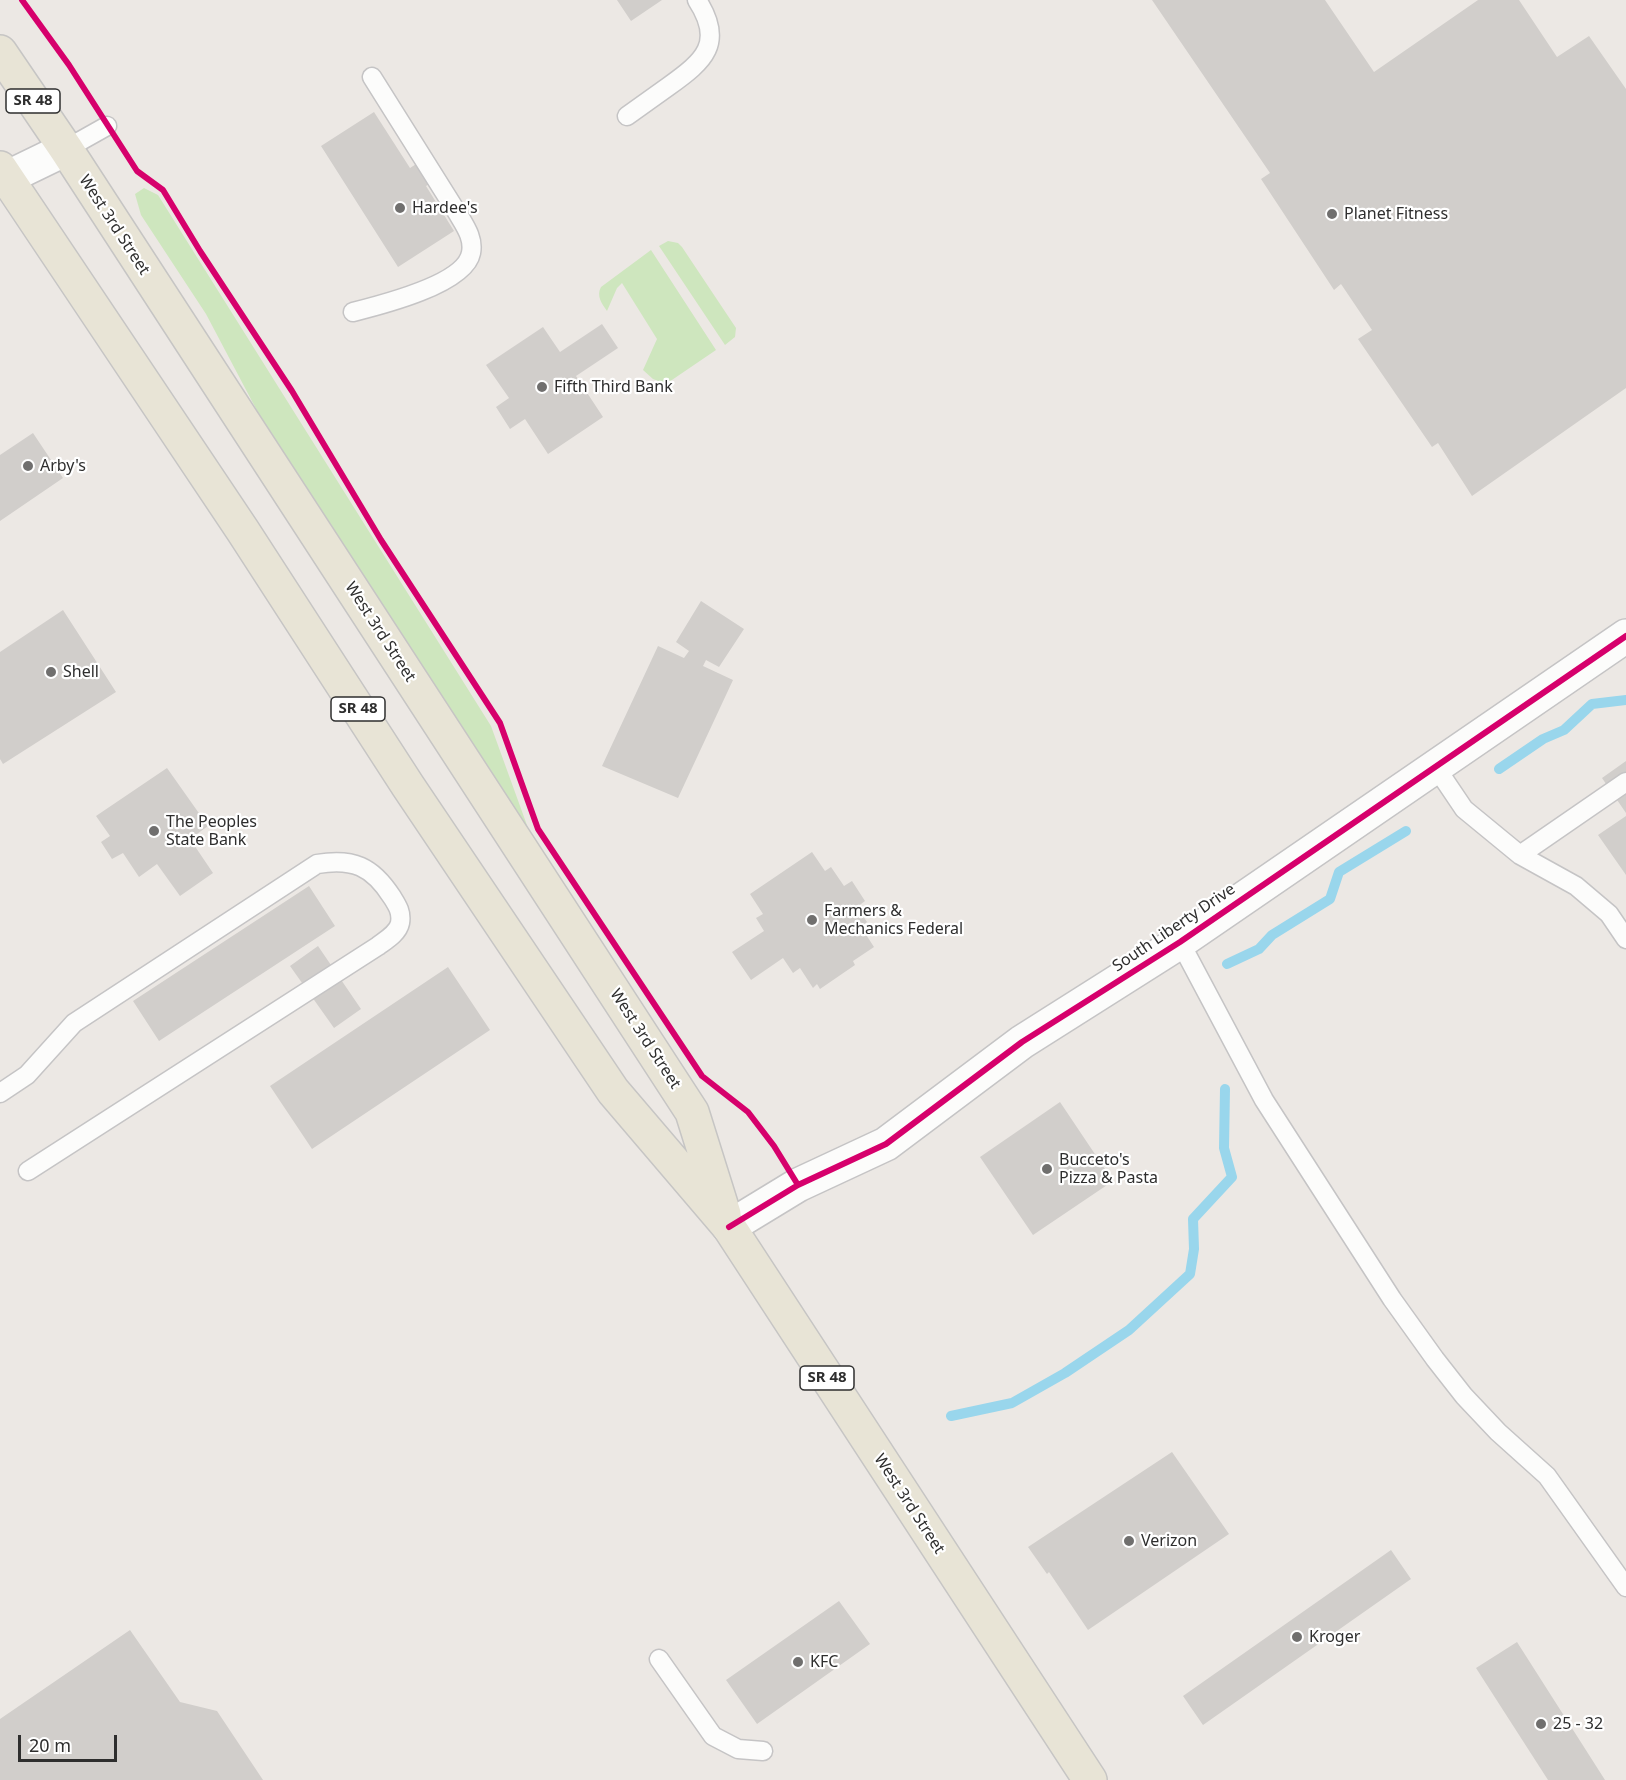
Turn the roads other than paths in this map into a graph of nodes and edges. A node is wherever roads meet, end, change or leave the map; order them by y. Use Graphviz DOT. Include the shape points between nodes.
graph roads {
  1 [pos="697,0"];
  2 [pos="0,52"];
  3 [pos="372,77"];
  4 [pos="627,116"];
  5 [pos="107,126"];
  6 [pos="66,149"];
  7 [pos="2,175"];
  8 [pos="353,312"];
  9 [pos="1626,636"];
  10 [pos="1435,766"];
  11 [pos="1626,782"];
  12 [pos="1520,855"];
  13 [pos="1626,939"];
  14 [pos="1180,942"];
  15 [pos="0,1093"];
  16 [pos="28,1171"];
  17 [pos="729,1227"];
  18 [pos="1626,1587"];
  19 [pos="659,1659"];
  20 [pos="763,1751"];
  21 [pos="1090,1780"];
  1 -- 4 [label="lane" via="708,22 709,41 704,56 692,70"];
  2 -- 6 [label="main road, West 3rd Street / SR 48"];
  3 -- 8 [label="lane" via="458,214 470,236 471,254 455,274 400,300"];
  5 -- 6 [label="lane"];
  6 -- 7 [label="street"];
  6 -- 17 [label="main road, West 3rd Street / SR 48" via="692,1112"];
  7 -- 17 [label="main road, West 3rd Street / SR 48" via="613,1091"];
  9 -- 10 [label="street, South Liberty Drive"];
  10 -- 12 [label="lane" via="1464,809"];
  10 -- 14 [label="street, South Liberty Drive"];
  11 -- 12 [label="lane"];
  12 -- 13 [label="lane" via="1576,886 1609,915"];
  14 -- 17 [label="street, South Liberty Drive" via="1023,1042 885,1144 798,1185"];
  14 -- 18 [label="lane" via="1264,1101 1392,1299 1464,1396 1547,1476"];
  15 -- 16 [label="lane" via="27,1075 74,1023 317,864 337,860 357,864 374,874 400,910 400,924 378,946"];
  17 -- 21 [label="main road, West 3rd Street / SR 48"];
  19 -- 20 [label="lane" via="713,1736 738,1749"];
}
